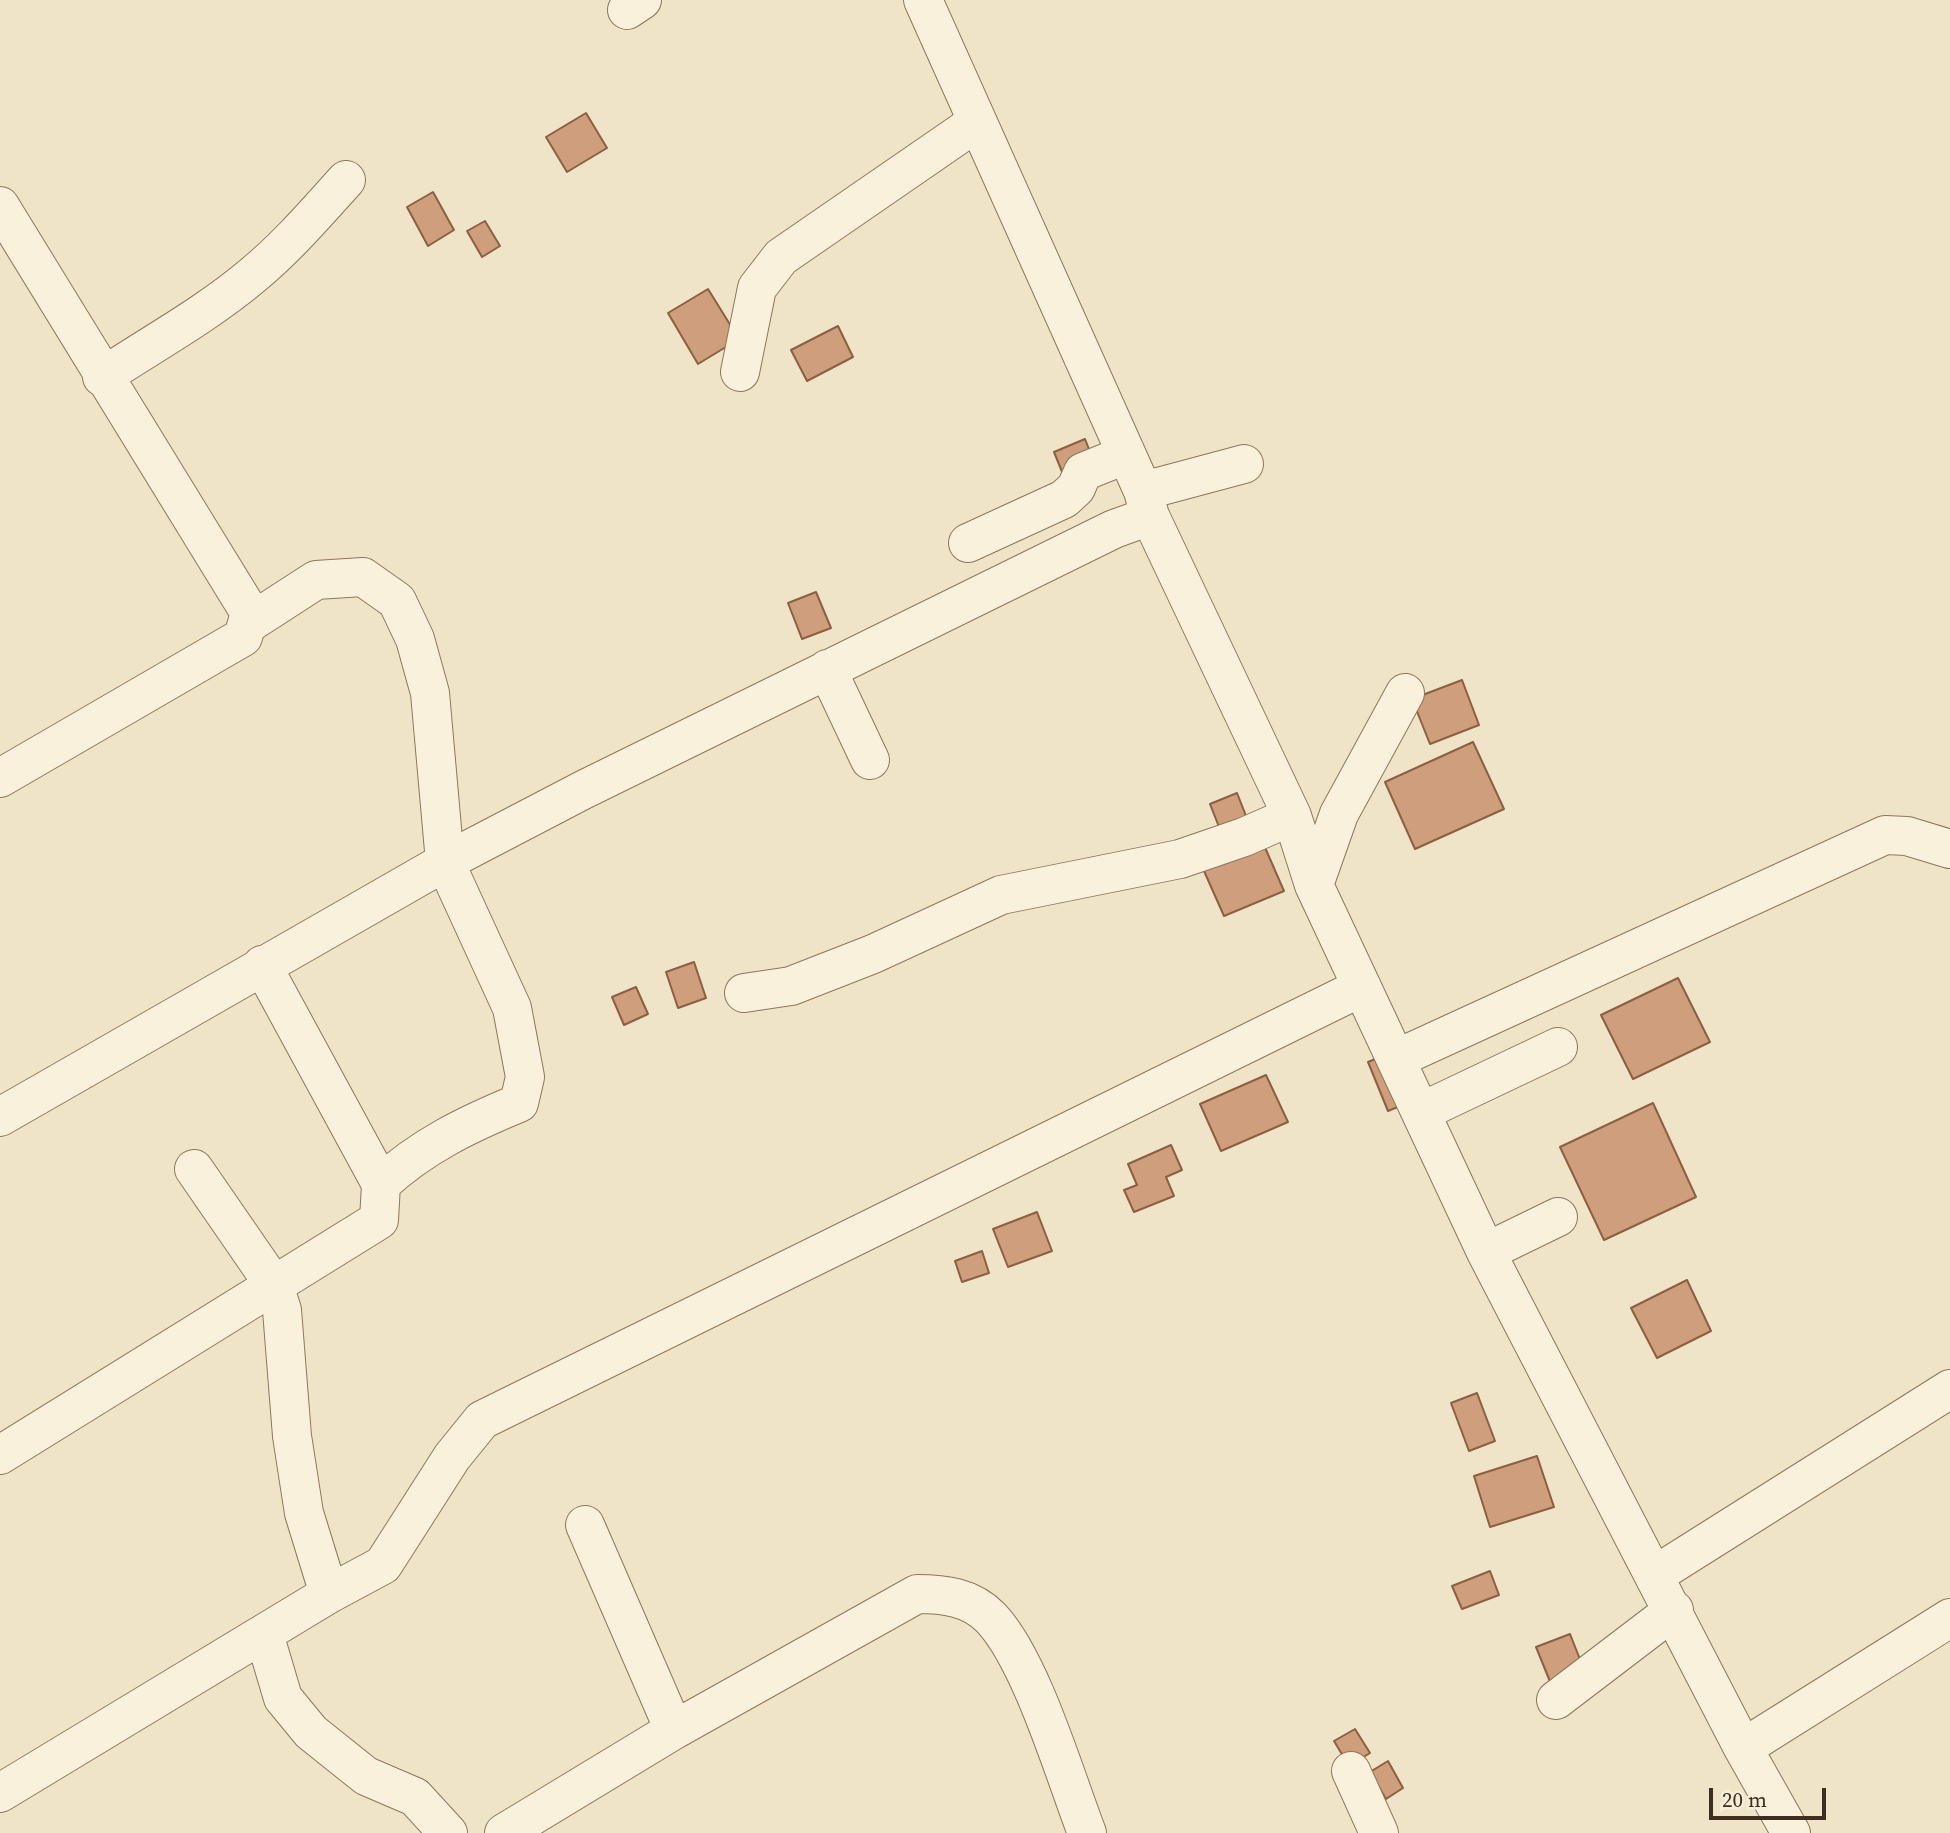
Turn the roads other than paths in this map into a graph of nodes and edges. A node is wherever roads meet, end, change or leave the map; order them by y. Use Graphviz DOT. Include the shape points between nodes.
graph roads {
  1 [pos="923,0"];
  2 [pos="977,122"];
  3 [pos="346,180"];
  4 [pos="0,206"];
  5 [pos="740,372"];
  6 [pos="102,377"];
  7 [pos="1125,455"];
  8 [pos="1244,464"];
  9 [pos="1146,504"];
  10 [pos="968,543"];
  11 [pos="248,624"];
  12 [pos="827,669"];
  13 [pos="1405,693"];
  14 [pos="870,760"];
  15 [pos="0,778"];
  16 [pos="1292,816"];
  17 [pos="1950,849"];
  18 [pos="445,862"];
  19 [pos="1314,885"];
  20 [pos="262,965"];
  21 [pos="1362,987"];
  22 [pos="744,993"];
  23 [pos="1558,1046"];
  24 [pos="1396,1059"];
  25 [pos="1421,1112"];
  26 [pos="0,1118"];
  27 [pos="194,1169"];
  28 [pos="381,1184"];
  29 [pos="1558,1217"];
  30 [pos="1486,1252"];
  31 [pos="274,1285"];
  32 [pos="1950,1389"];
  33 [pos="0,1455"];
  34 [pos="585,1525"];
  35 [pos="1655,1575"];
  36 [pos="329,1594"];
  37 [pos="1674,1610"];
  38 [pos="1950,1618"];
  39 [pos="264,1633"];
  40 [pos="1556,1700"];
  41 [pos="674,1730"];
  42 [pos="1743,1748"];
  43 [pos="1351,1771"];
  44 [pos="0,1793"];
  45 [pos="448,1833"];
  46 [pos="504,1833"];
  47 [pos="1087,1833"];
  48 [pos="1379,1833"];
  49 [pos="1791,1833"];
  1 -- 2 [label="street"];
  2 -- 5 [label="street" via="781,257 757,288"];
  2 -- 7 [label="street"];
  3 -- 6 [label="street" via="254,275"];
  4 -- 6 [label="street"];
  6 -- 11 [label="street" via="250,613"];
  7 -- 9 [label="street"];
  7 -- 10 [label="street" via="1083,472 1065,499"];
  8 -- 9 [label="street"];
  9 -- 12 [label="street" via="1114,529"];
  9 -- 16 [label="street"];
  11 -- 15 [label="street" via="243,637"];
  11 -- 18 [label="street" via="316,580 363,577 397,601 415,639 430,693"];
  12 -- 14 [label="street"];
  12 -- 18 [label="street"];
  13 -- 19 [label="street" via="1339,814"];
  16 -- 19 [label="street"];
  16 -- 22 [label="street" via="1181,859 1001,895 791,986"];
  17 -- 24 [label="street" via="1907,836 1885,835"];
  18 -- 20 [label="street"];
  18 -- 28 [label="street" via="512,1008 522,1046 524,1077 519,1103 432,1143"];
  19 -- 21 [label="street"];
  20 -- 26 [label="street"];
  20 -- 28 [label="street"];
  21 -- 24 [label="street"];
  21 -- 36 [label="street" via="482,1420 452,1457 383,1565"];
  23 -- 25 [label="street"];
  24 -- 25 [label="street"];
  25 -- 30 [label="street"];
  27 -- 31 [label="street"];
  28 -- 31 [label="street" via="379,1220"];
  29 -- 30 [label="street"];
  30 -- 35 [label="street"];
  31 -- 33 [label="street"];
  31 -- 36 [label="street" via="282,1310 292,1436 304,1513"];
  32 -- 35 [label="street"];
  34 -- 41 [label="street"];
  35 -- 37 [label="street"];
  36 -- 39 [label="street"];
  37 -- 40 [label="street"];
  37 -- 42 [label="street"];
  38 -- 42 [label="street"];
  39 -- 44 [label="street"];
  39 -- 45 [label="street" via="280,1691 312,1732 366,1776 415,1797"];
  41 -- 46 [label="street"];
  41 -- 47 [label="street" via="917,1594 946,1594 969,1602 991,1618 1022,1666"];
  42 -- 49 [label="street"];
  43 -- 48 [label="street"];
}
